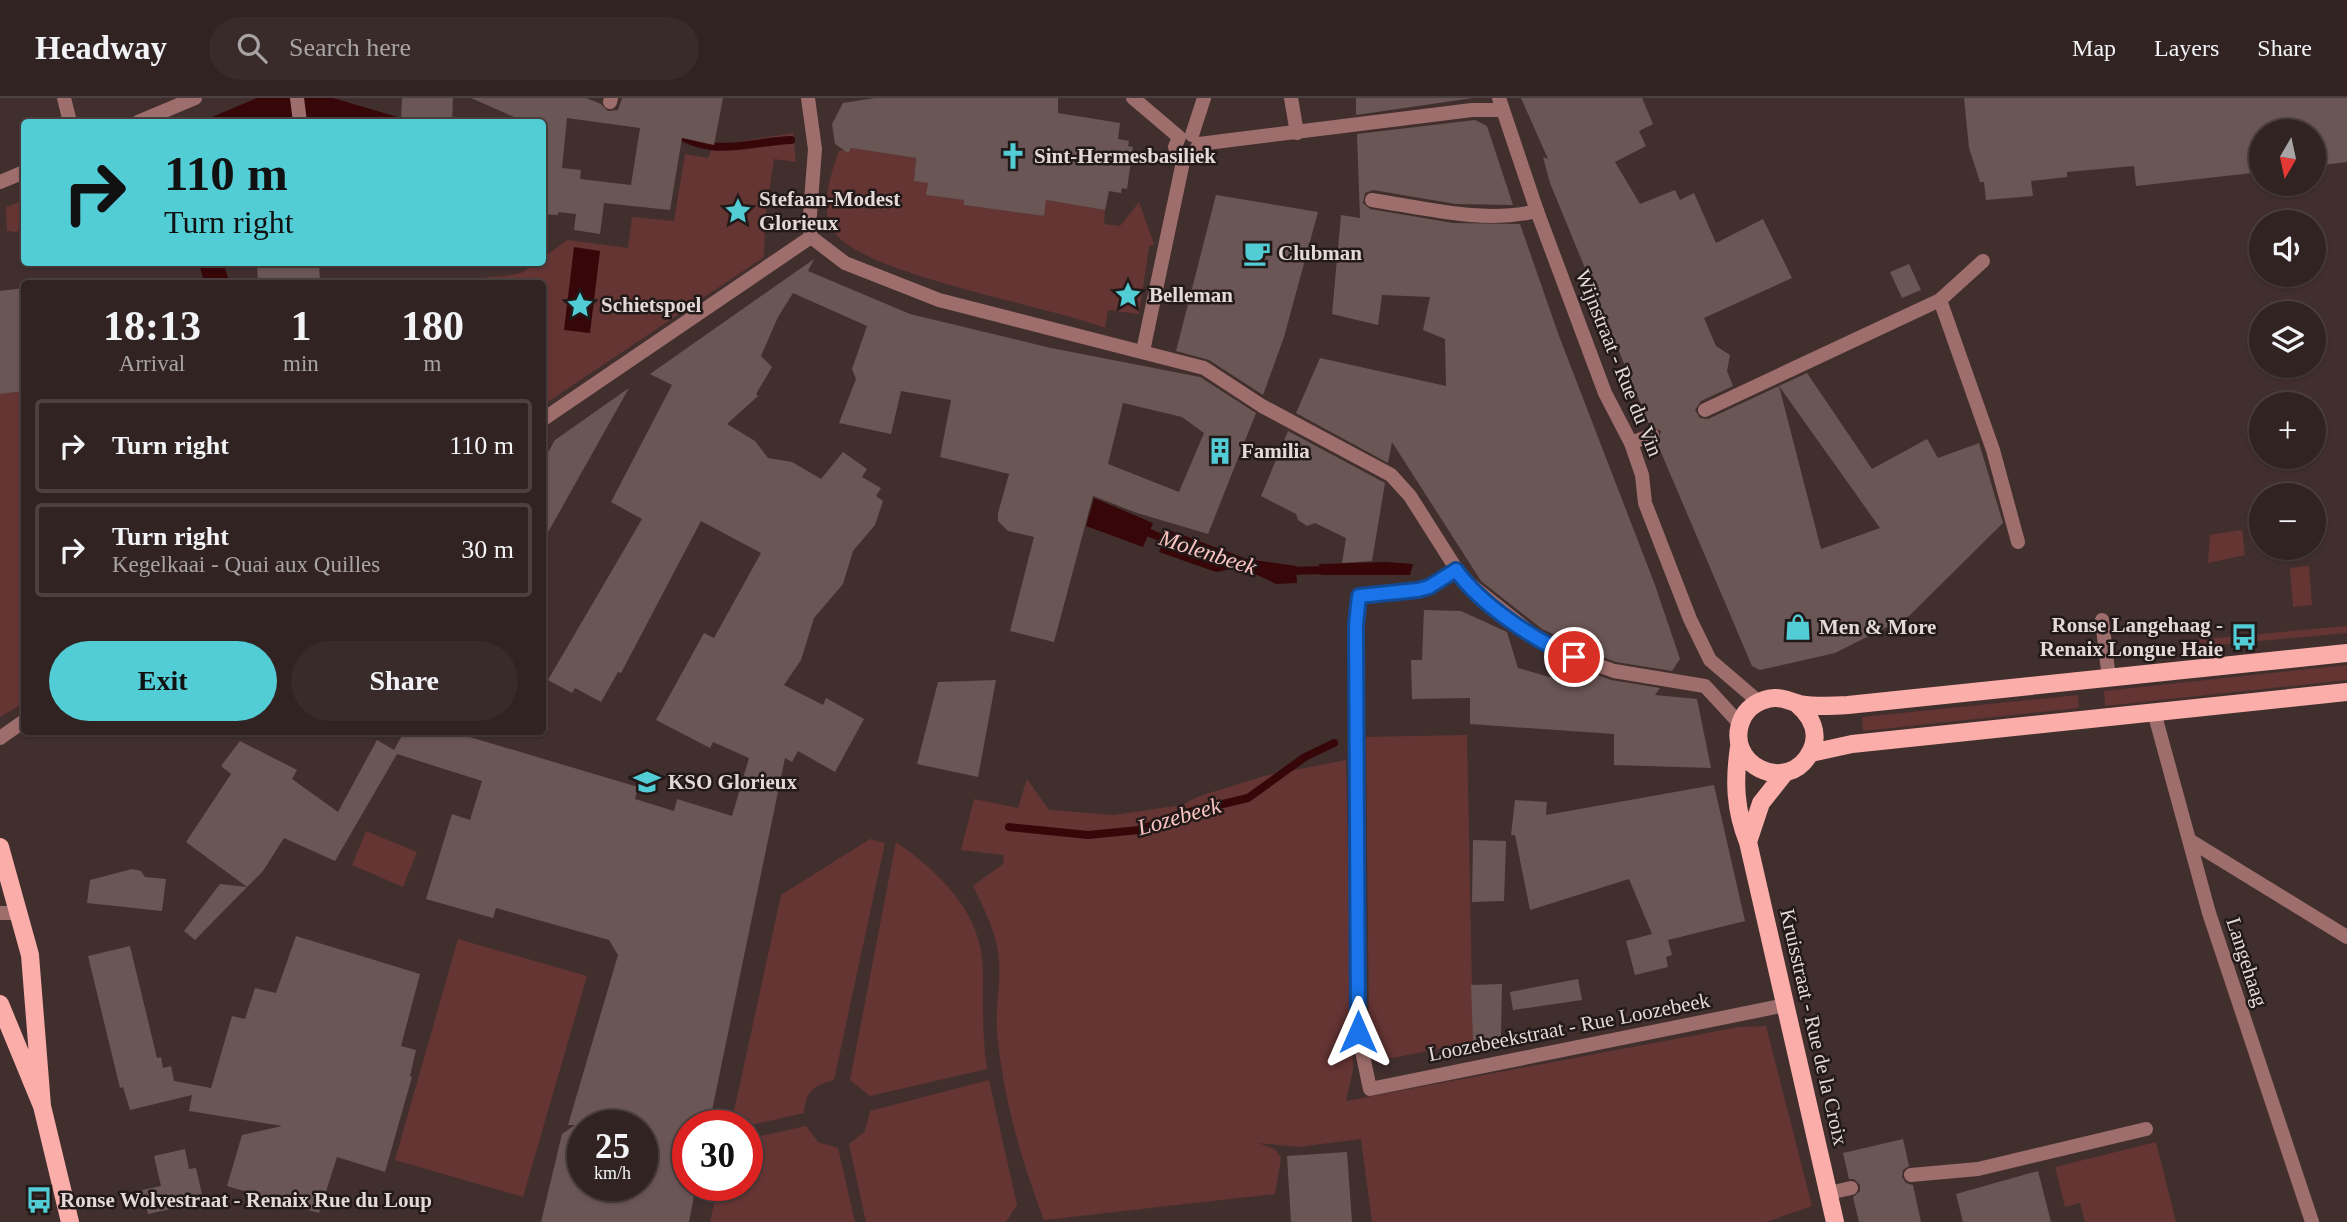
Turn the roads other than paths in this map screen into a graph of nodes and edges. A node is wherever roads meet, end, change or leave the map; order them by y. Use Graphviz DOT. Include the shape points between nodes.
graph roads {
  1 [pos="64,98"];
  2 [pos="195,98"];
  3 [pos="297,98"];
  4 [pos="808,98"];
  5 [pos="1133,98"];
  6 [pos="1204,98"];
  7 [pos="1292,99"];
  8 [pos="1500,104"];
  9 [pos="69,119"];
  10 [pos="145,119"];
  11 [pos="300,119"];
  12 [pos="1297,133"];
  13 [pos="1190,138"];
  14 [pos="1184,157"];
  15 [pos="21,173"];
  16 [pos="0,182"];
  17 [pos="1372,200"];
  18 [pos="1537,211"];
  19 [pos="811,237"];
  20 [pos="1983,261"];
  21 [pos="1940,300"];
  22 [pos="1143,351"];
  23 [pos="1705,410"];
  24 [pos="546,417"];
  25 [pos="1652,435"];
  26 [pos="1632,443"];
  27 [pos="2018,542"];
  28 [pos="1456,570"];
  29 [pos="2102,620"];
  30 [pos="2347,653"];
  31 [pos="2109,678"];
  32 [pos="2347,692"];
  33 [pos="1759,702"];
  34 [pos="1797,704"];
  35 [pos="2154,712"];
  36 [pos="21,723"];
  37 [pos="1741,724"];
  38 [pos="0,738"];
  39 [pos="1739,747"];
  40 [pos="1811,753"];
  41 [pos="1784,774"];
  42 [pos="2189,840"];
  43 [pos="1748,842"];
  44 [pos="0,847"];
  45 [pos="0,913"];
  46 [pos="20,913"];
  47 [pos="2347,937"];
  48 [pos="0,1004"];
  49 [pos="1786,1005"];
  50 [pos="42,1105"];
  51 [pos="2146,1129"];
  52 [pos="1911,1175"];
  53 [pos="1851,1188"];
  54 [pos="1829,1193"];
  55 [pos="70,1222"];
  56 [pos="1836,1222"];
  57 [pos="2312,1222"];
  1 -- 9 [label="street"];
  2 -- 10 [label="street"];
  3 -- 11 [label="street"];
  4 -- 19 [label="street" via="815,149"];
  5 -- 13 [label="street"];
  6 -- 13 [label="street"];
  7 -- 12 [label="street"];
  8 -- 12 [label="street"];
  8 -- 18 [label="street, Wijnstraat - Rue du Vin"];
  12 -- 13 [label="street"];
  13 -- 14 [label="street" via="1195,155"];
  13 -- 14 [label="street" via="1175,147"];
  14 -- 22 [label="street"];
  15 -- 16 [label="street"];
  17 -- 18 [label="street" via="1462,214 1514,217"];
  18 -- 26 [label="street, Wijnstraat - Rue du Vin" via="1605,393"];
  19 -- 22 [label="street" via="845,263 939,300"];
  19 -- 24 [label="street"];
  20 -- 21 [label="street"];
  21 -- 23 [label="street"];
  21 -- 27 [label="street" via="1993,450"];
  22 -- 28 [label="street" via="1204,369 1262,406 1391,475"];
  25 -- 26 [label="street"];
  26 -- 33 [label="street, Wijnstraat - Rue du Vin" via="1645,503 1690,620 1710,660"];
  28 -- 37 [label="street" via="1510,619 1561,652 1623,673 1705,686"];
  28 -- 49 [label="street, Loozebeekstraat - Rue Loozebeek" via="1418,590 1359,596 1358,1032 1370,1089"];
  29 -- 31 [label="street"];
  30 -- 31 [label="main road"];
  31 -- 34 [label="main road" via="1861,704"];
  32 -- 35 [label="main road"];
  33 -- 34 [label="main road" via="1773,698"];
  33 -- 37 [label="main road"];
  34 -- 40 [label="main road" via="1812,721"];
  35 -- 40 [label="main road" via="1852,744"];
  35 -- 42 [label="street, Langehaag"];
  36 -- 38 [label="street"];
  37 -- 39 [label="main road"];
  39 -- 41 [label="main road" via="1753,767 1768,774"];
  39 -- 43 [label="main road, Kruisstraat - Rue de la Croix" via="1738,817"];
  40 -- 41 [label="main road" via="1800,766"];
  41 -- 43 [label="main road" via="1761,803"];
  42 -- 47 [label="street"];
  42 -- 57 [label="street, Langehaag"];
  43 -- 49 [label="main road, Kruisstraat - Rue de la Croix"];
  44 -- 46 [label="main road"];
  45 -- 46 [label="street"];
  46 -- 50 [label="main road" via="30,955"];
  48 -- 50 [label="main road"];
  49 -- 54 [label="main road, Kruisstraat - Rue de la Croix"];
  50 -- 55 [label="main road"];
  51 -- 52 [label="street" via="1978,1168"];
  53 -- 54 [label="street"];
  54 -- 56 [label="main road, Kruisstraat - Rue de la Croix"];
}
